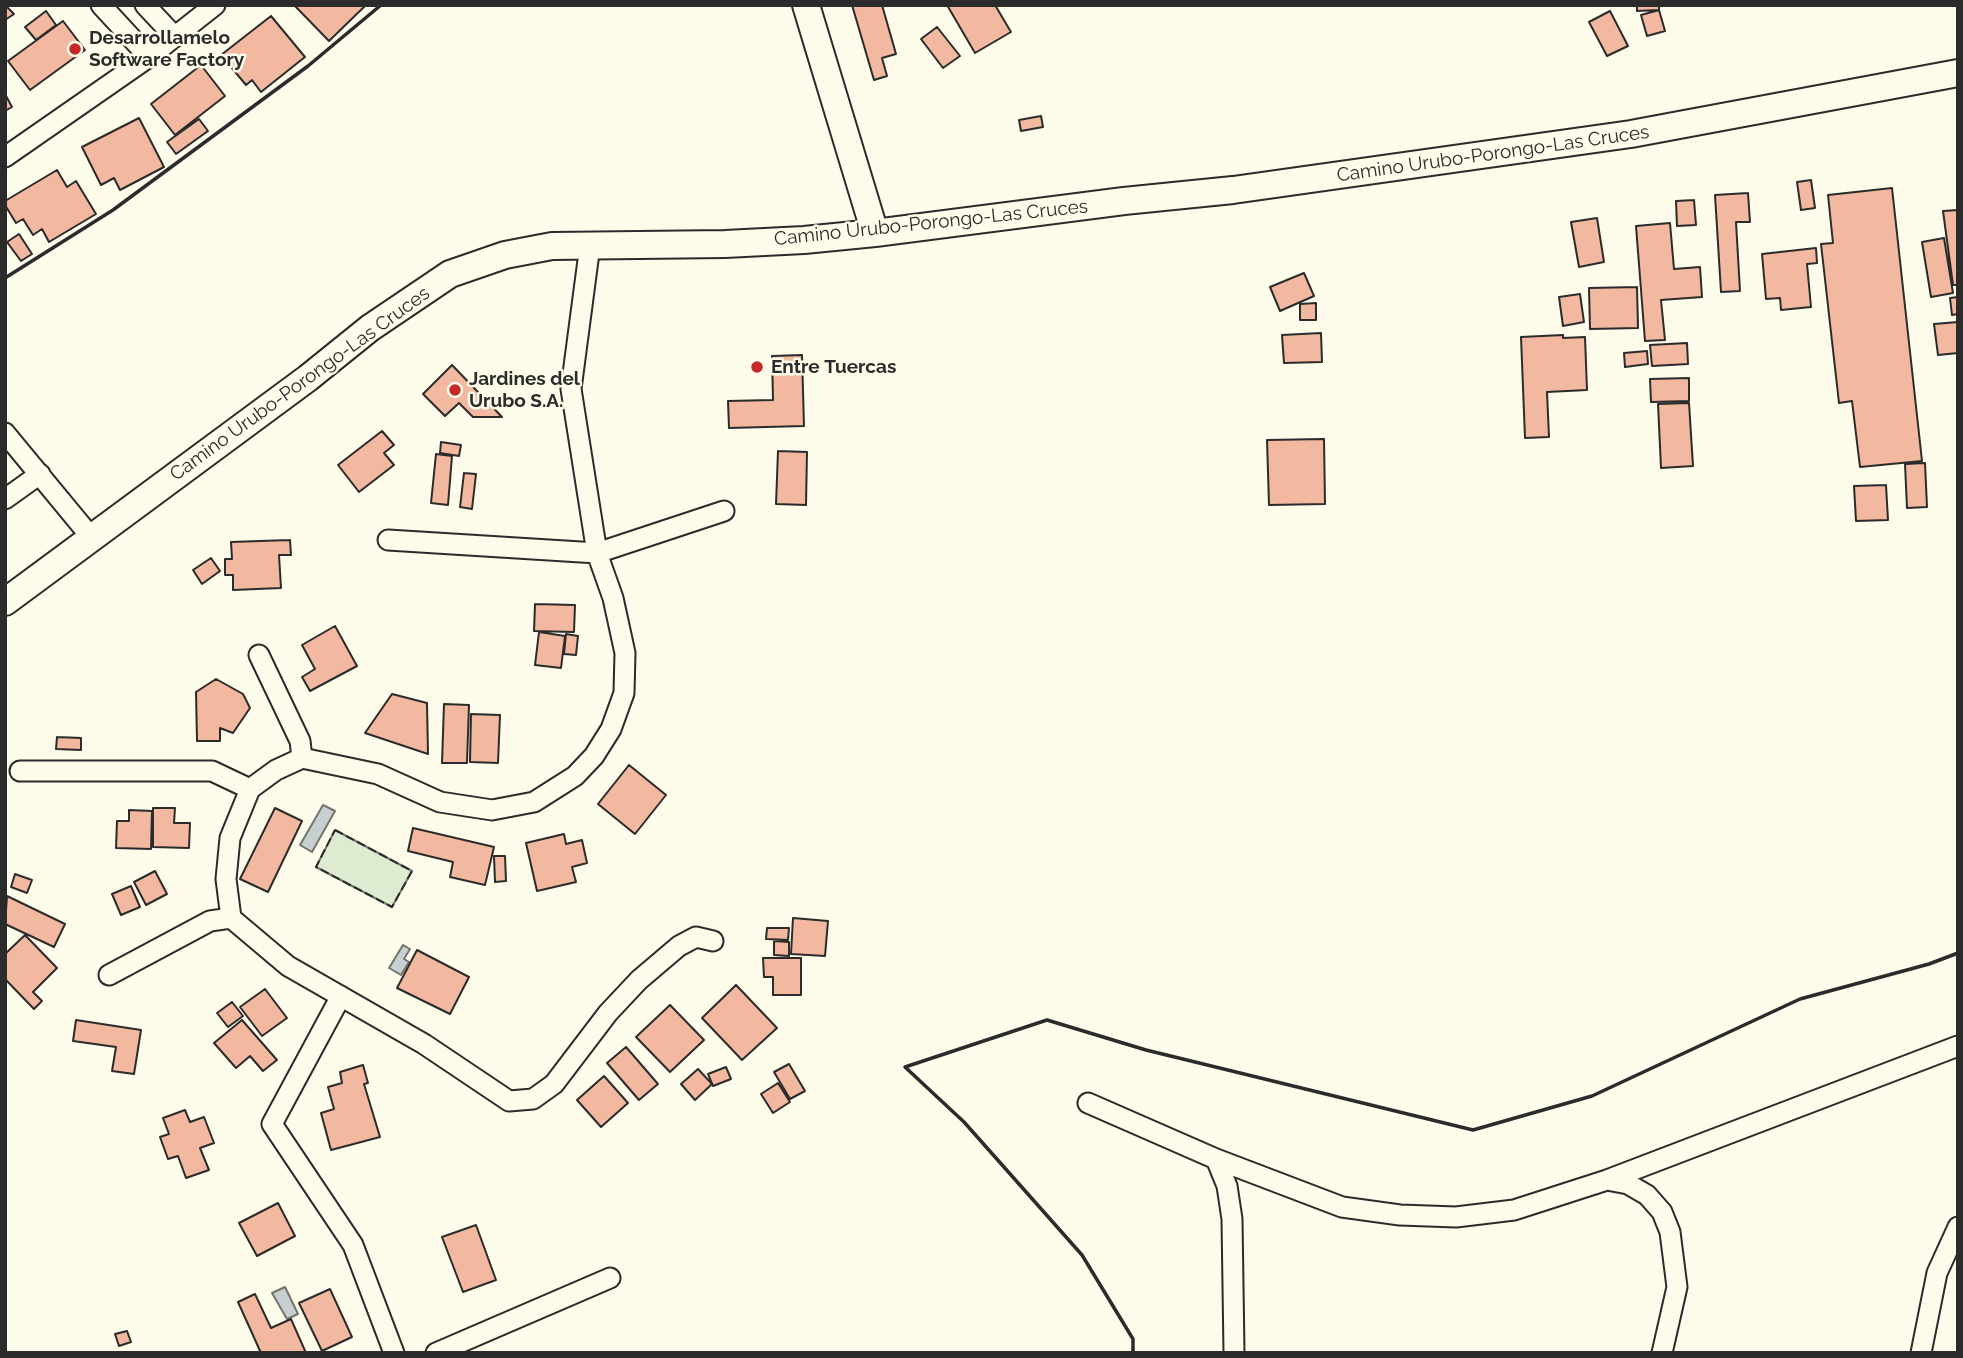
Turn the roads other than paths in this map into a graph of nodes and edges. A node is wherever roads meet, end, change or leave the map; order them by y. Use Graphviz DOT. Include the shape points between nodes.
graph roads {
  1 [pos="101,5"];
  2 [pos="145,5"];
  3 [pos="215,5"];
  4 [pos="806,5"];
  5 [pos="175,37"];
  6 [pos="149,57"];
  7 [pos="1958,73"];
  8 [pos="5,157"];
  9 [pos="875,233"];
  10 [pos="590,245"];
  11 [pos="5,433"];
  12 [pos="40,474"];
  13 [pos="5,499"];
  14 [pos="724,511"];
  15 [pos="91,537"];
  16 [pos="388,540"];
  17 [pos="597,553"];
  18 [pos="5,602"];
  19 [pos="259,655"];
  20 [pos="302,758"];
  21 [pos="19,771"];
  22 [pos="250,789"];
  23 [pos="231,918"];
  24 [pos="713,941"];
  25 [pos="110,975"];
  26 [pos="341,996"];
  27 [pos="1958,1046"];
  28 [pos="1088,1103"];
  29 [pos="1216,1159"];
  30 [pos="1606,1180"];
  31 [pos="1958,1227"];
  32 [pos="610,1278"];
  33 [pos="1235,1352"];
  34 [pos="394,1353"];
  35 [pos="436,1353"];
  36 [pos="1662,1353"];
  37 [pos="1921,1353"];
  1 -- 6 [label="street"];
  2 -- 5 [label="street"];
  3 -- 5 [label="street"];
  4 -- 9 [label="main road"];
  5 -- 6 [label="street"];
  6 -- 8 [label="street"];
  7 -- 9 [label="main road, Camino Urubo-Porongo-Las Cruces" via="1631,134 1363,174"];
  9 -- 10 [label="main road, Camino Urubo-Porongo-Las Cruces" via="725,244"];
  10 -- 15 [label="main road, Camino Urubo-Porongo-Las Cruces" via="505,255 450,274 370,328"];
  10 -- 17 [label="street" via="571,389"];
  11 -- 12 [label="street"];
  12 -- 13 [label="street"];
  12 -- 15 [label="street"];
  14 -- 17 [label="street"];
  15 -- 18 [label="main road, Camino Urubo-Porongo-Las Cruces"];
  16 -- 17 [label="street"];
  17 -- 20 [label="street" via="625,653 624,693 611,729 575,776 534,802 492,810 440,802 379,774"];
  19 -- 20 [label="street" via="300,741"];
  20 -- 22 [label="street" via="276,769"];
  21 -- 22 [label="street" via="212,771"];
  22 -- 23 [label="street" via="230,838 226,878"];
  23 -- 25 [label="street" via="210,921"];
  23 -- 26 [label="street" via="289,966"];
  24 -- 26 [label="street" via="696,937 639,980 554,1084 533,1100 509,1101"];
  26 -- 34 [label="street" via="272,1124 353,1245"];
  27 -- 30 [label="street"];
  28 -- 29 [label="street"];
  29 -- 30 [label="street" via="1342,1207 1400,1215 1456,1217 1514,1210"];
  29 -- 33 [label="street" via="1227,1186 1232,1219"];
  30 -- 36 [label="street" via="1628,1184 1647,1195 1662,1212 1670,1232 1677,1287"];
  31 -- 37 [label="street" via="1937,1273"];
  32 -- 35 [label="street"];
}
